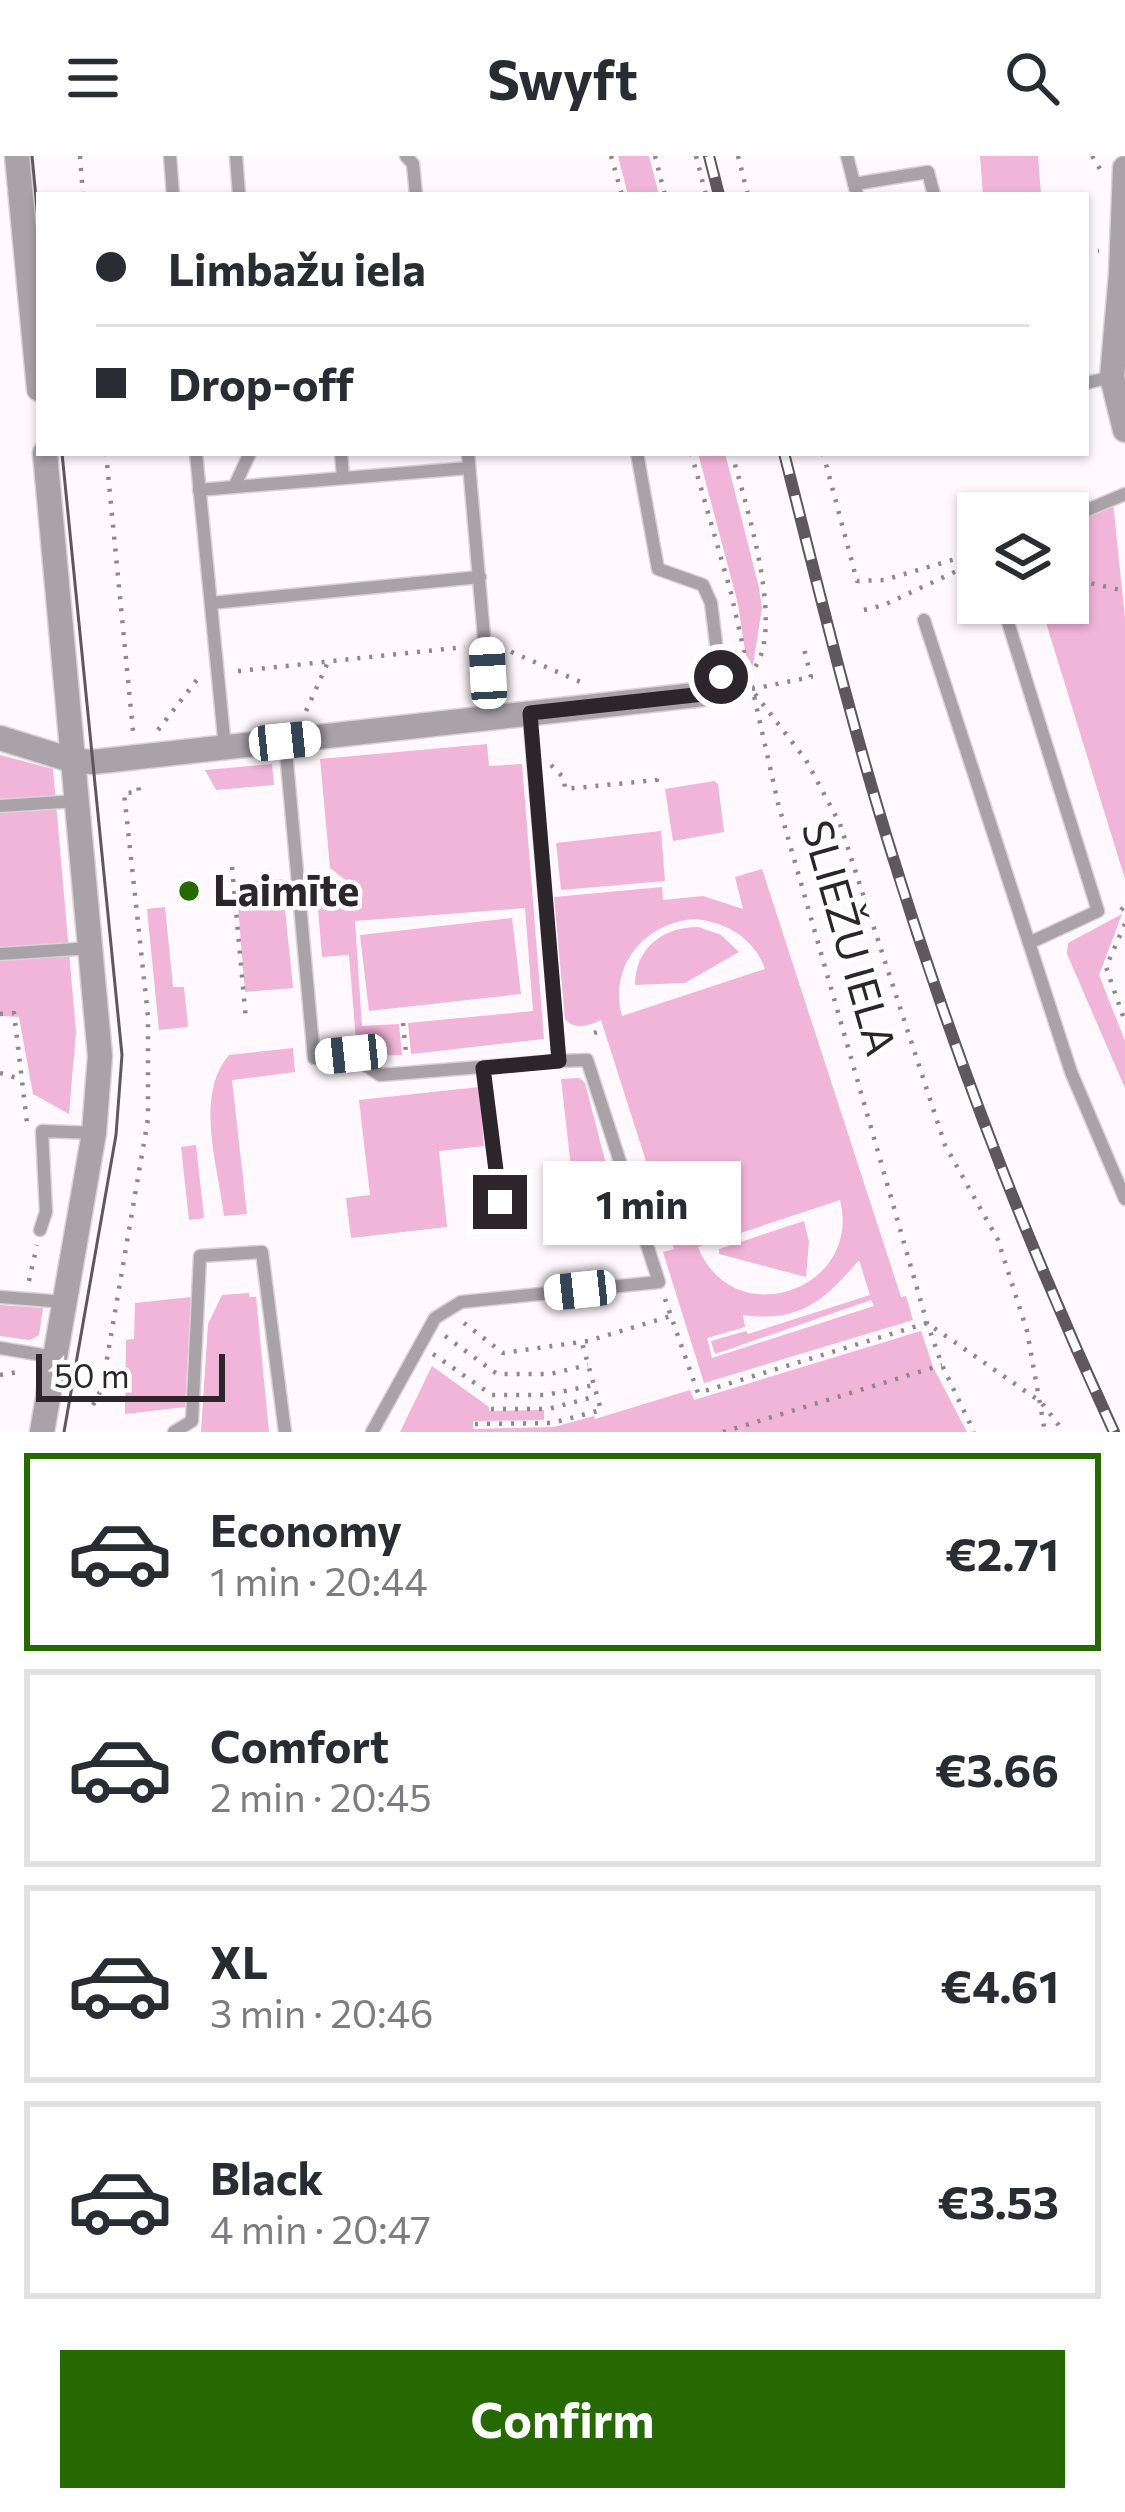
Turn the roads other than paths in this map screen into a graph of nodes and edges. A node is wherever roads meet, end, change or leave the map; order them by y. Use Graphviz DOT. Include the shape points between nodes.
graph roads {
  1 [pos="17,156"];
  2 [pos="170,156"];
  3 [pos="236,156"];
  4 [pos="406,156"];
  5 [pos="847,156"];
  6 [pos="1125,168"];
  7 [pos="855,189"];
  8 [pos="173,192"];
  9 [pos="239,192"];
  10 [pos="416,192"];
  11 [pos="933,192"];
  12 [pos="1123,276"];
  13 [pos="36,357"];
  14 [pos="1118,374"];
  15 [pos="1089,382"];
  16 [pos="1125,430"];
  17 [pos="45,456"];
  18 [pos="196,456"];
  19 [pos="249,456"];
  20 [pos="341,456"];
  21 [pos="638,456"];
  22 [pos="469,460"];
  23 [pos="343,477"];
  24 [pos="234,487"];
  25 [pos="199,490"];
  26 [pos="1125,494"];
  27 [pos="1089,509"];
  28 [pos="480,577"];
  29 [pos="211,603"];
  30 [pos="924,620"];
  31 [pos="1009,624"];
  32 [pos="722,692"];
  33 [pos="530,713"];
  34 [pos="491,717"];
  35 [pos="293,731"];
  36 [pos="0,739"];
  37 [pos="225,748"];
  38 [pos="74,761"];
  39 [pos="77,801"];
  40 [pos="0,806"];
  41 [pos="1029,944"];
  42 [pos="91,948"];
  43 [pos="0,954"];
  44 [pos="559,1061"];
  45 [pos="483,1068"];
  46 [pos="94,1133"];
  47 [pos="1125,1199"];
  48 [pos="500,1202"];
  49 [pos="46,1212"];
  50 [pos="80,1219"];
  51 [pos="40,1230"];
  52 [pos="2,1297"];
  53 [pos="65,1302"];
  54 [pos="0,1348"];
  55 [pos="55,1358"];
  56 [pos="42,1432"];
  57 [pos="174,1432"];
  58 [pos="284,1432"];
  59 [pos="372,1432"];
  1 -- 13 [label="street"];
  2 -- 8 [label="lane"];
  3 -- 9 [label="lane"];
  4 -- 10 [label="lane"];
  5 -- 7 [label="lane"];
  6 -- 12 [label="street"];
  7 -- 11 [label="lane" via="928,172"];
  12 -- 14 [label="street"];
  14 -- 15 [label="lane"];
  14 -- 16 [label="street"];
  17 -- 38 [label="street"];
  18 -- 25 [label="lane"];
  19 -- 24 [label="lane"];
  20 -- 23 [label="lane"];
  21 -- 32 [label="lane" via="658,569 703,585 711,603"];
  22 -- 23 [label="lane"];
  22 -- 28 [label="lane"];
  23 -- 24 [label="lane"];
  24 -- 25 [label="lane"];
  25 -- 29 [label="lane"];
  26 -- 27 [label="lane"];
  28 -- 29 [label="lane"];
  28 -- 34 [label="lane"];
  29 -- 37 [label="lane"];
  30 -- 41 [label="lane"];
  31 -- 41 [label="lane" via="1098,911"];
  32 -- 33 [label="street"];
  33 -- 34 [label="street"];
  33 -- 44 [label="lane"];
  34 -- 35 [label="street"];
  35 -- 37 [label="street"];
  35 -- 45 [label="lane" via="314,1058 351,1054 380,1076"];
  36 -- 38 [label="street"];
  37 -- 38 [label="street" via="143,748"];
  38 -- 39 [label="street"];
  39 -- 40 [label="lane"];
  39 -- 42 [label="street"];
  41 -- 47 [label="lane"];
  42 -- 43 [label="lane"];
  42 -- 46 [label="street" via="100,1056"];
  44 -- 45 [label="lane"];
  44 -- 59 [label="lane" via="587,1060 659,1282 461,1302 435,1318"];
  45 -- 48 [label="lane"];
  46 -- 49 [label="lane" via="42,1131"];
  46 -- 50 [label="street"];
  49 -- 50 [label="lane"];
  49 -- 51 [label="lane"];
  50 -- 53 [label="street"];
  52 -- 53 [label="lane"];
  53 -- 55 [label="street"];
  54 -- 55 [label="lane"];
  55 -- 56 [label="street"];
  57 -- 58 [label="lane" via="192,1421 200,1256 262,1252"];
}
